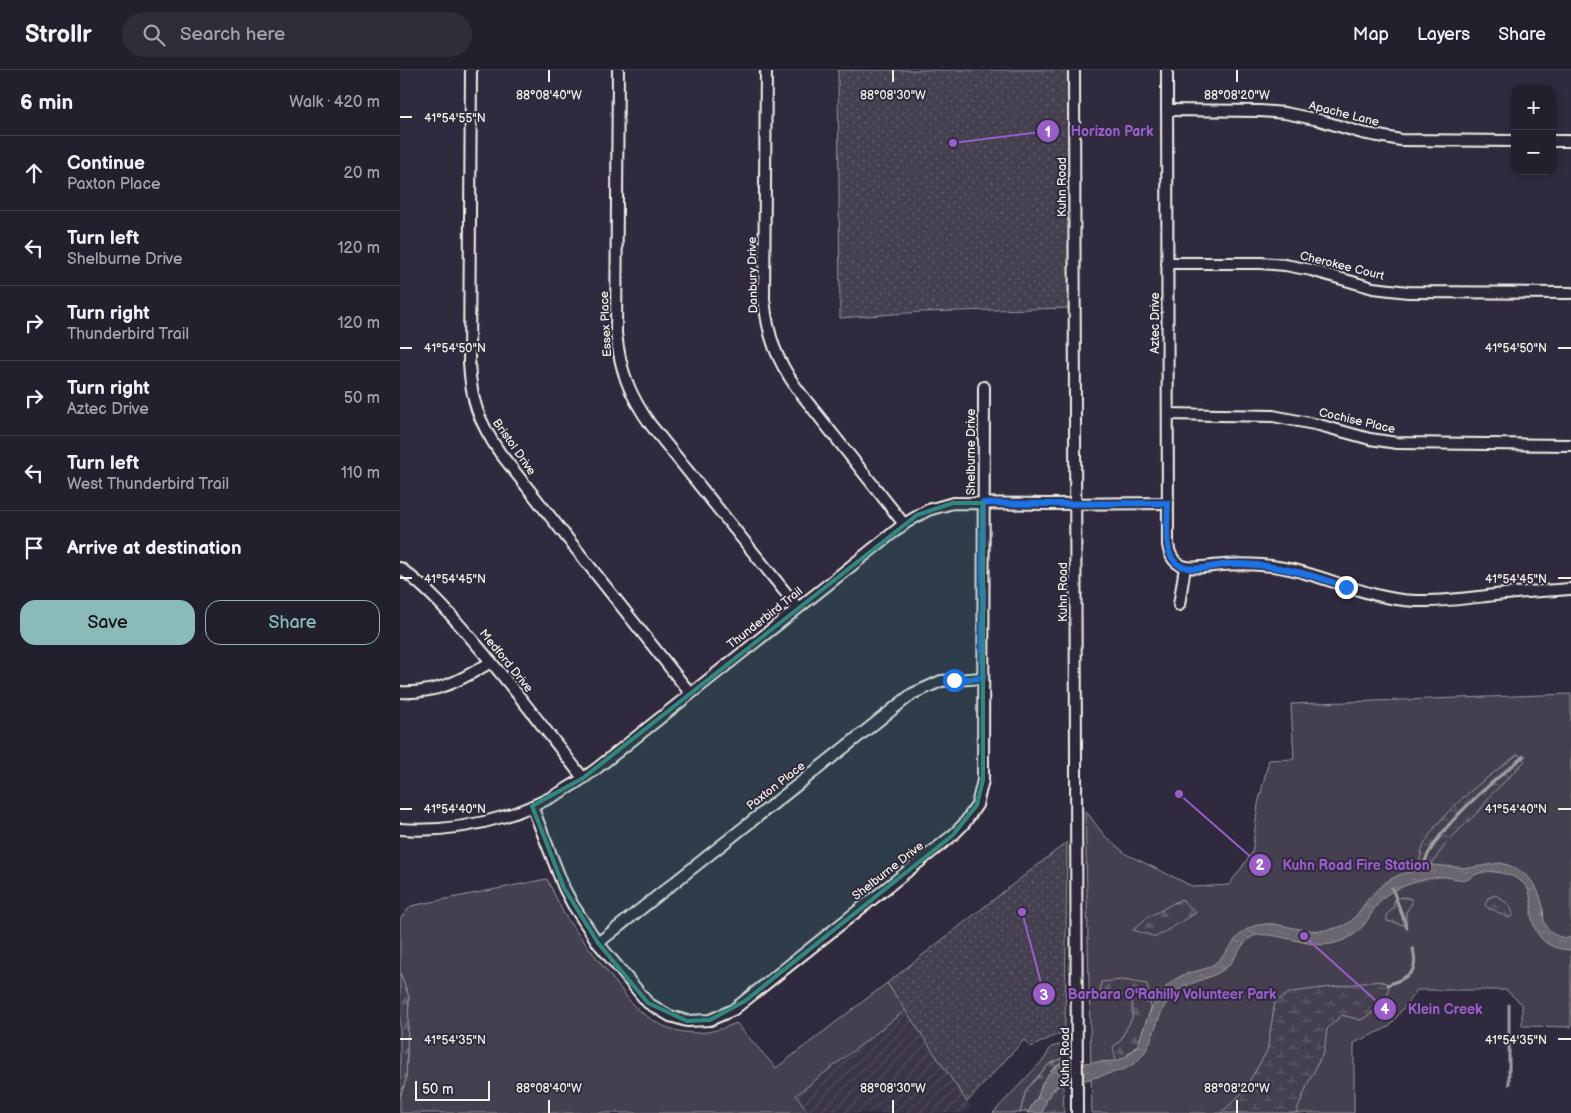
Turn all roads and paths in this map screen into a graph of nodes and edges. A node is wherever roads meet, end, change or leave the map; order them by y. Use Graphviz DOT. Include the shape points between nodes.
graph roads {
  1 [pos="471,70"];
  2 [pos="618,70"];
  3 [pos="766,70"];
  4 [pos="1074,70"];
  5 [pos="1167,70"];
  6 [pos="1167,110"];
  7 [pos="1511,140"];
  8 [pos="1556,141"];
  9 [pos="1571,141"];
  10 [pos="1168,262"];
  11 [pos="1571,293"];
  12 [pos="984,387"];
  13 [pos="1168,414"];
  14 [pos="1571,445"];
  15 [pos="983,503"];
  16 [pos="1168,503"];
  17 [pos="1076,504"];
  18 [pos="904,524"];
  19 [pos="1185,567"];
  20 [pos="400,568"];
  21 [pos="1571,589"];
  22 [pos="1179,605"];
  23 [pos="798,608"];
  24 [pos="492,662"];
  25 [pos="983,678"];
  26 [pos="400,692"];
  27 [pos="690,693"];
  28 [pos="584,778"];
  29 [pos="532,806"];
  30 [pos="400,829"];
  31 [pos="598,943"];
  32 [pos="1077,1113"];
  1 -- 27 [label="street, Bristol Drive" via="468,363 478,416 500,453"];
  2 -- 23 [label="street, Essex Place" via="616,333 625,379 650,424"];
  3 -- 18 [label="street, Danbury Drive" via="764,299 767,326 786,374"];
  4 -- 17 [label="street, Kuhn Road"];
  5 -- 6 [label="street, Aztec Drive"];
  6 -- 7 [label="street, Apache Lane" via="1285,113 1401,140"];
  6 -- 10 [label="street, Aztec Drive"];
  8 -- 9 [label="street"];
  10 -- 11 [label="street, Cherokee Court" via="1285,265 1373,288 1408,292"];
  10 -- 13 [label="street, Aztec Drive"];
  12 -- 15 [label="street, Shelburne Drive"];
  13 -- 14 [label="street, Cochise Place" via="1273,416 1370,439 1408,444"];
  13 -- 16 [label="street, Aztec Drive"];
  15 -- 17 [label="street, Thunderbird Trail"];
  15 -- 18 [label="street, Thunderbird Trail" via="940,505"];
  15 -- 25 [label="street, Shelburne Drive"];
  16 -- 17 [label="street, Thunderbird Trail"];
  16 -- 19 [label="street, Aztec Drive" via="1168,550 1176,563"];
  17 -- 32 [label="street, Kuhn Road"];
  18 -- 23 [label="street, Thunderbird Trail"];
  19 -- 21 [label="street" via="1238,564 1285,568 1369,594 1415,601"];
  19 -- 22 [label="street"];
  20 -- 24 [label="street, Medford Drive" via="431,593"];
  23 -- 27 [label="street, Thunderbird Trail"];
  24 -- 26 [label="street" via="453,684"];
  24 -- 28 [label="street, Medford Drive"];
  25 -- 31 [label="street, Paxton Place" via="941,681 912,694"];
  25 -- 31 [label="street, Shelburne Drive" via="983,780 978,805 964,824 946,842 732,1010 710,1020 687,1021 670,1016 648,1003"];
  27 -- 28 [label="street, Thunderbird Trail"];
  28 -- 29 [label="street, Thunderbird Trail"];
  29 -- 30 [label="street, Thunderbird Trail" via="473,824"];
  29 -- 31 [label="street, Shelburne Drive" via="564,888"];
}
